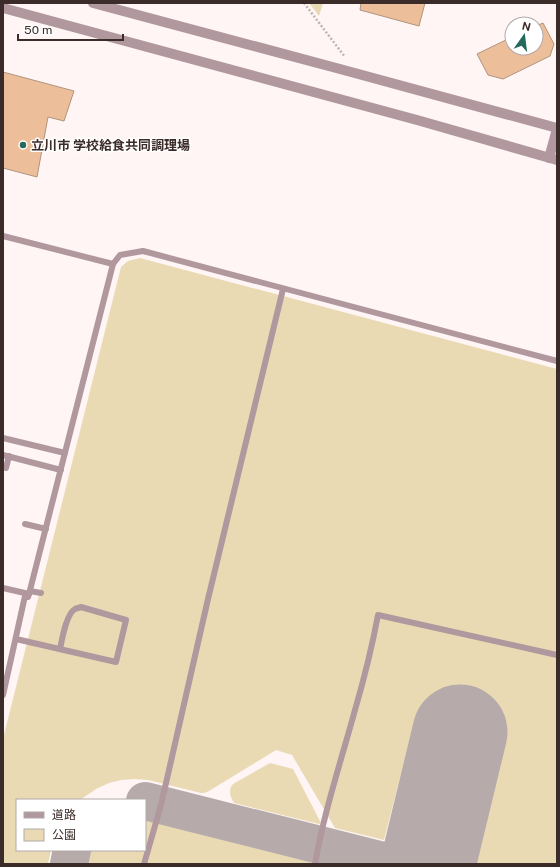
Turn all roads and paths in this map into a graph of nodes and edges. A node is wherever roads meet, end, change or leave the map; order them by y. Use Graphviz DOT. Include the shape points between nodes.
graph roads {
  1 [pos="93,3"];
  2 [pos="304,3"];
  3 [pos="3,8"];
  4 [pos="345,57"];
  5 [pos="557,128"];
  6 [pos="553,159"];
  7 [pos="3,236"];
  8 [pos="113,264"];
  9 [pos="283,288"];
  10 [pos="557,361"];
  11 [pos="3,438"];
  12 [pos="65,453"];
  13 [pos="6,456"];
  14 [pos="6,468"];
  15 [pos="61,470"];
  16 [pos="25,524"];
  17 [pos="46,529"];
  18 [pos="3,588"];
  19 [pos="30,592"];
  20 [pos="41,593"];
  21 [pos="16,639"];
  22 [pos="60,649"];
  23 [pos="557,656"];
  24 [pos="5,675"];
  25 [pos="3,694"];
  26 [pos="144,864"];
  27 [pos="315,864"];
  1 -- 5 [label="street"];
  2 -- 4 [label="path"];
  3 -- 6 [label="street"];
  5 -- 6 [label="street"];
  7 -- 8 [label="lane"];
  8 -- 9 [label="lane" via="120,255 143,251"];
  8 -- 12 [label="lane"];
  9 -- 10 [label="lane"];
  9 -- 26 [label="lane" via="161,805"];
  11 -- 12 [label="lane"];
  12 -- 15 [label="lane"];
  13 -- 14 [label="lane"];
  13 -- 15 [label="lane"];
  15 -- 17 [label="lane"];
  16 -- 17 [label="lane"];
  17 -- 19 [label="lane"];
  18 -- 19 [label="lane"];
  19 -- 20 [label="lane"];
  19 -- 21 [label="lane" via="28,597 26,596"];
  21 -- 22 [label="lane"];
  21 -- 24 [label="lane"];
  22 -- 22 [label="lane" via="116,662 126,620 81,607 74,610 70,614"];
  23 -- 27 [label="lane" via="378,615"];
  24 -- 25 [label="lane"];
}
